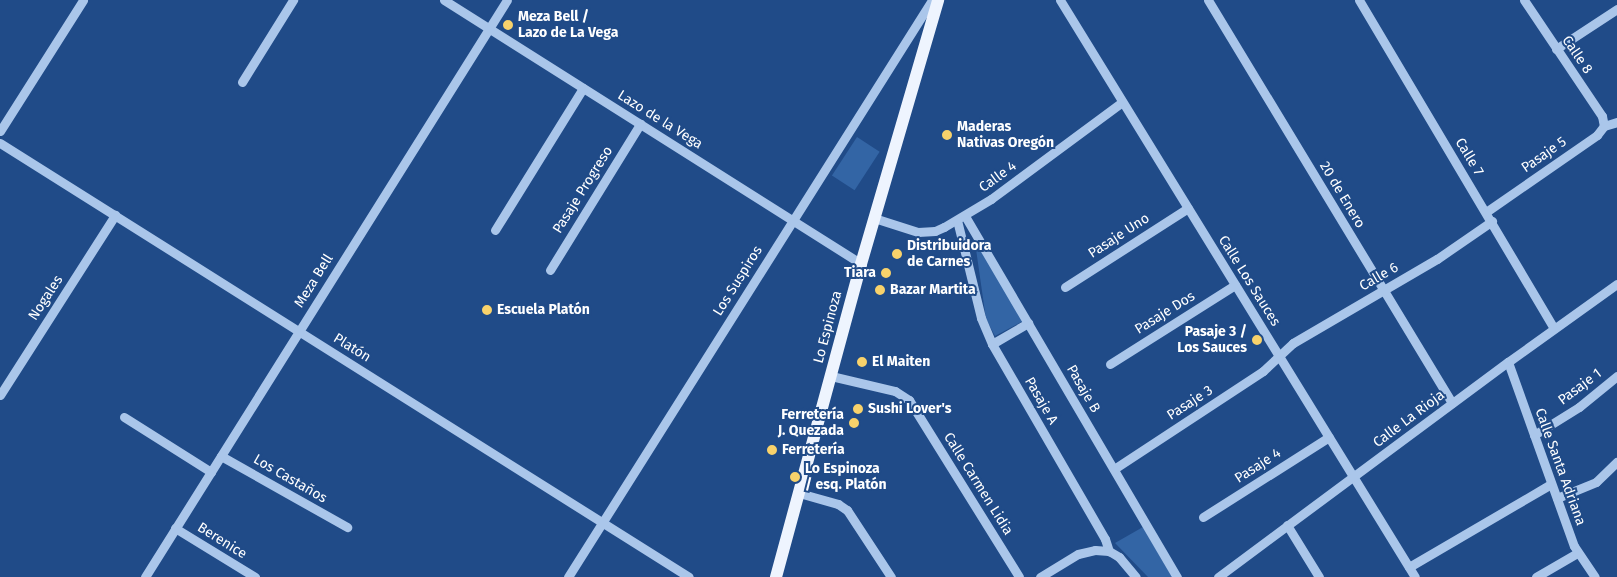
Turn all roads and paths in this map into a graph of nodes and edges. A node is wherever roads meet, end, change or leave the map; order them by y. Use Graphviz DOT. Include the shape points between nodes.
graph roads {
  1 [pos="83,0"];
  2 [pos="293,0"];
  3 [pos="444,0"];
  4 [pos="507,0"];
  5 [pos="932,0"];
  6 [pos="938,0"];
  7 [pos="1060,0"];
  8 [pos="1208,0"];
  9 [pos="1359,0"];
  10 [pos="1524,0"];
  11 [pos="1617,9"];
  12 [pos="489,29"];
  13 [pos="1556,49"];
  14 [pos="242,82"];
  15 [pos="583,88"];
  16 [pos="1122,102"];
  17 [pos="1617,122"];
  18 [pos="640,124"];
  19 [pos="1604,126"];
  20 [pos="0,131"];
  21 [pos="0,143"];
  22 [pos="1188,208"];
  23 [pos="1486,212"];
  24 [pos="115,215"];
  25 [pos="874,218"];
  26 [pos="961,218"];
  27 [pos="793,221"];
  28 [pos="1492,221"];
  29 [pos="495,230"];
  30 [pos="861,264"];
  31 [pos="550,270"];
  32 [pos="1617,284"];
  33 [pos="1235,285"];
  34 [pos="1065,287"];
  35 [pos="1384,290"];
  36 [pos="1028,323"];
  37 [pos="1554,329"];
  38 [pos="299,331"];
  39 [pos="992,344"];
  40 [pos="1279,356"];
  41 [pos="1508,362"];
  42 [pos="1110,364"];
  43 [pos="831,376"];
  44 [pos="1617,376"];
  45 [pos="0,395"];
  46 [pos="1452,403"];
  47 [pos="124,416"];
  48 [pos="1534,435"];
  49 [pos="1329,437"];
  50 [pos="221,456"];
  51 [pos="1617,462"];
  52 [pos="1114,469"];
  53 [pos="211,472"];
  54 [pos="1353,477"];
  55 [pos="1551,484"];
  56 [pos="799,493"];
  57 [pos="1556,498"];
  58 [pos="1203,518"];
  59 [pos="602,522"];
  60 [pos="1287,525"];
  61 [pos="347,527"];
  62 [pos="176,528"];
  63 [pos="1110,551"];
  64 [pos="1577,553"];
  65 [pos="1409,567"];
  66 [pos="1231,573"];
  67 [pos="144,577"];
  68 [pos="255,577"];
  69 [pos="568,577"];
  70 [pos="689,577"];
  71 [pos="776,577"];
  72 [pos="891,577"];
  73 [pos="1019,577"];
  74 [pos="1040,577"];
  75 [pos="1136,577"];
  76 [pos="1177,577"];
  77 [pos="1218,577"];
  78 [pos="1319,577"];
  79 [pos="1415,577"];
  80 [pos="1536,577"];
  81 [pos="1595,577"];
  1 -- 20 [label="street"];
  2 -- 14 [label="street"];
  3 -- 12 [label="street, Lazo de la Vega"];
  4 -- 12 [label="street, Meza Bell"];
  5 -- 27 [label="street, Los Suspiros"];
  6 -- 25 [label="main road, Lo Espinoza"];
  7 -- 16 [label="street, Calle Los Sauces"];
  8 -- 35 [label="street, 20 de Enero"];
  9 -- 23 [label="street, Calle 7"];
  10 -- 13 [label="street, Calle 8"];
  11 -- 13 [label="street"];
  12 -- 15 [label="street, Lazo de la Vega"];
  12 -- 38 [label="street, Meza Bell"];
  13 -- 19 [label="street, Calle 8" via="1602,116"];
  15 -- 18 [label="street, Lazo de la Vega"];
  15 -- 29 [label="street"];
  16 -- 22 [label="street, Calle Los Sauces"];
  16 -- 26 [label="street, Calle 4"];
  17 -- 19 [label="street, Pasaje 5"];
  18 -- 27 [label="street, Lazo de la Vega"];
  18 -- 31 [label="street, Pasaje Progreso"];
  19 -- 23 [label="street, Pasaje 5" via="1597,135"];
  21 -- 24 [label="street, Platón"];
  22 -- 33 [label="street, Calle Los Sauces"];
  22 -- 34 [label="street, Pasaje Uno"];
  23 -- 28 [label="street, Calle 7"];
  24 -- 38 [label="street, Platón"];
  24 -- 45 [label="street, Nogales"];
  25 -- 26 [label="street, Calle 4" via="926,232"];
  25 -- 30 [label="main road, Lo Espinoza"];
  26 -- 36 [label="street, Pasaje B"];
  26 -- 39 [label="street, Pasaje A" via="981,318"];
  27 -- 30 [label="street, Lazo de la Vega"];
  27 -- 59 [label="street, Los Suspiros"];
  28 -- 35 [label="street, Calle 6" via="1455,248"];
  28 -- 37 [label="street, Calle 7"];
  30 -- 43 [label="main road, Lo Espinoza"];
  32 -- 37 [label="street, Calle La Rioja"];
  33 -- 40 [label="street, Calle Los Sauces"];
  33 -- 42 [label="street, Pasaje Dos"];
  35 -- 40 [label="street, Calle 6" via="1293,343"];
  35 -- 46 [label="street, 20 de Enero"];
  36 -- 39 [label="street"];
  36 -- 52 [label="street, Pasaje B"];
  37 -- 41 [label="street, Calle La Rioja"];
  38 -- 50 [label="street, Meza Bell"];
  38 -- 59 [label="street, Platón"];
  39 -- 63 [label="street, Pasaje A"];
  40 -- 49 [label="street, Calle Los Sauces"];
  40 -- 52 [label="street, Pasaje 3" via="1263,371"];
  41 -- 46 [label="street, Calle La Rioja"];
  41 -- 48 [label="street, Calle Santa Adriana"];
  43 -- 56 [label="main road, Lo Espinoza"];
  43 -- 73 [label="street, Calle Carmen Lidia" via="895,391 909,400"];
  44 -- 48 [label="street, Pasaje 1" via="1579,407"];
  46 -- 54 [label="street, Calle La Rioja"];
  47 -- 53 [label="street"];
  48 -- 55 [label="street, Calle Santa Adriana"];
  49 -- 54 [label="street, Calle Los Sauces"];
  49 -- 58 [label="street, Pasaje 4"];
  50 -- 53 [label="street, Meza Bell"];
  50 -- 61 [label="street, Los Castaños"];
  51 -- 57 [label="street" via="1596,482"];
  52 -- 76 [label="street, Pasaje B"];
  53 -- 62 [label="street, Meza Bell"];
  54 -- 60 [label="street, Calle La Rioja"];
  54 -- 65 [label="street, Calle Los Sauces"];
  55 -- 57 [label="street, Calle Santa Adriana"];
  55 -- 65 [label="street"];
  56 -- 71 [label="main road, Lo Espinoza"];
  56 -- 72 [label="street" via="838,504 847,510"];
  57 -- 64 [label="street, Calle Santa Adriana"];
  59 -- 69 [label="street, Los Suspiros"];
  59 -- 70 [label="street, Platón"];
  60 -- 66 [label="street, Calle La Rioja"];
  60 -- 78 [label="street"];
  62 -- 67 [label="street, Meza Bell"];
  62 -- 68 [label="street, Berenice"];
  63 -- 74 [label="street" via="1078,554"];
  63 -- 75 [label="street, Pasaje A"];
  64 -- 80 [label="street"];
  64 -- 81 [label="street, Calle Santa Adriana"];
  65 -- 79 [label="street, Calle Los Sauces"];
  66 -- 77 [label="street, Calle La Rioja"];
}
